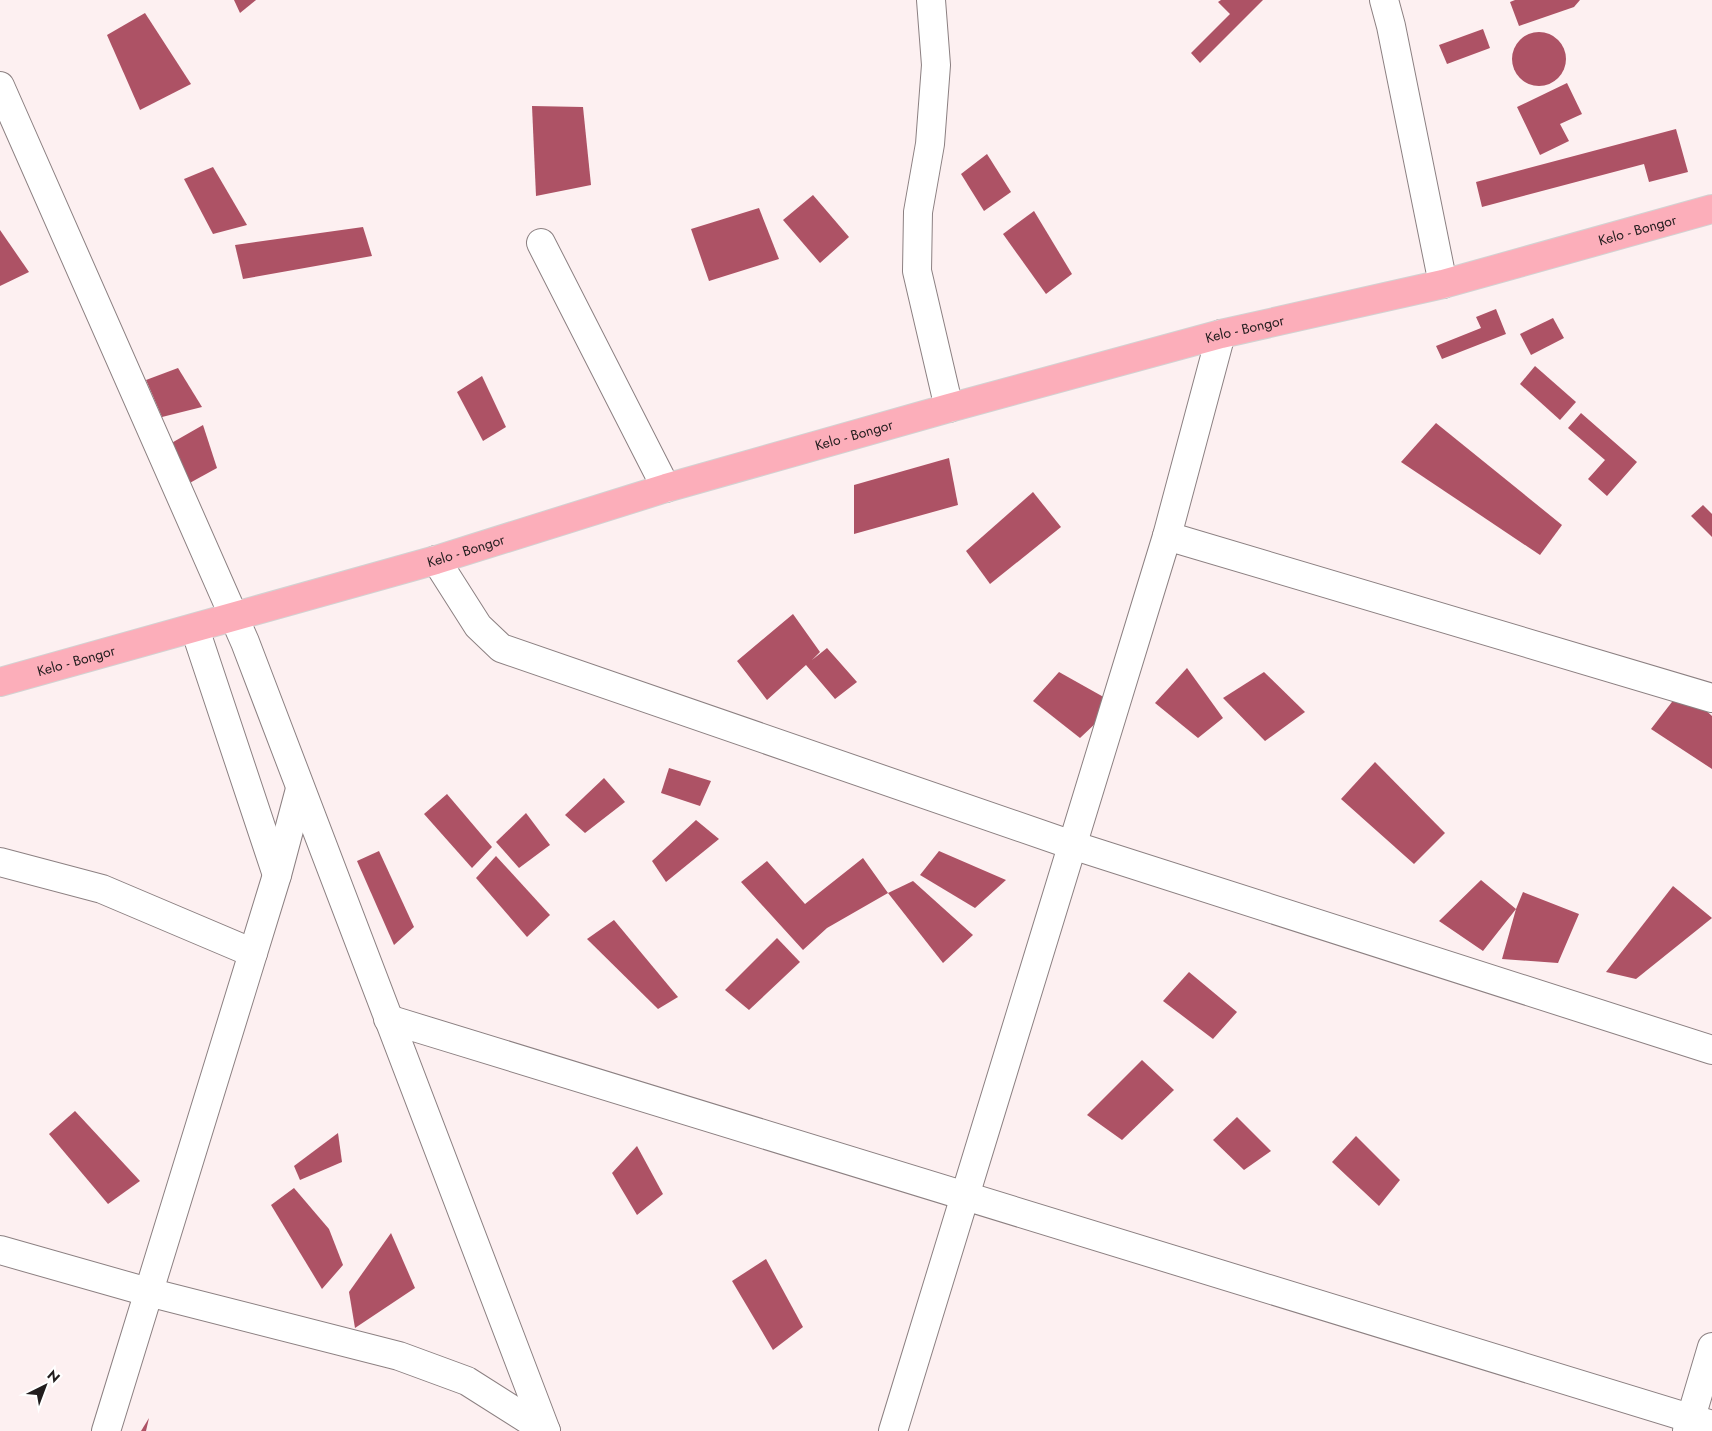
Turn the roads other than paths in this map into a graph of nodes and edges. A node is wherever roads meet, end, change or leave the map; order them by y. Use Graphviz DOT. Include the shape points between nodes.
graph roads {
  1 [pos="931,0"];
  2 [pos="1384,0"];
  3 [pos="0,86"];
  4 [pos="1712,209"];
  5 [pos="541,243"];
  6 [pos="1442,284"];
  7 [pos="1221,334"];
  8 [pos="949,408"];
  9 [pos="666,488"];
  10 [pos="1166,536"];
  11 [pos="436,560"];
  12 [pos="233,618"];
  13 [pos="195,628"];
  14 [pos="0,682"];
  15 [pos="1712,698"];
  16 [pos="300,789"];
  17 [pos="1072,845"];
  18 [pos="0,862"];
  19 [pos="277,875"];
  20 [pos="253,953"];
  21 [pos="388,1019"];
  22 [pos="1712,1050"];
  23 [pos="965,1198"];
  24 [pos="0,1250"];
  25 [pos="148,1292"];
  26 [pos="1712,1347"];
  27 [pos="1696,1425"];
  28 [pos="106,1431"];
  29 [pos="893,1431"];
  1 -- 8 [label="street" via="936,65 930,144 918,212 917,270"];
  2 -- 6 [label="street"];
  3 -- 12 [label="street"];
  4 -- 6 [label="highway, Kelo - Bongor"];
  5 -- 9 [label="street"];
  6 -- 7 [label="highway, Kelo - Bongor"];
  7 -- 8 [label="highway, Kelo - Bongor"];
  7 -- 10 [label="street"];
  8 -- 9 [label="highway, Kelo - Bongor"];
  9 -- 11 [label="highway, Kelo - Bongor"];
  10 -- 15 [label="street"];
  10 -- 17 [label="street"];
  11 -- 12 [label="highway, Kelo - Bongor"];
  11 -- 17 [label="street" via="478,626 501,648"];
  12 -- 13 [label="highway, Kelo - Bongor"];
  12 -- 16 [label="street"];
  13 -- 14 [label="highway, Kelo - Bongor"];
  13 -- 19 [label="street"];
  16 -- 19 [label="street"];
  16 -- 21 [label="street"];
  17 -- 22 [label="street"];
  17 -- 23 [label="street"];
  18 -- 20 [label="street" via="102,890"];
  19 -- 20 [label="street"];
  20 -- 25 [label="street"];
  21 -- 23 [label="street"];
  21 -- 25 [label="street" via="546,1431 467,1381 399,1356"];
  23 -- 27 [label="street"];
  23 -- 29 [label="street"];
  24 -- 25 [label="street"];
  25 -- 28 [label="street"];
  26 -- 27 [label="street"];
}
